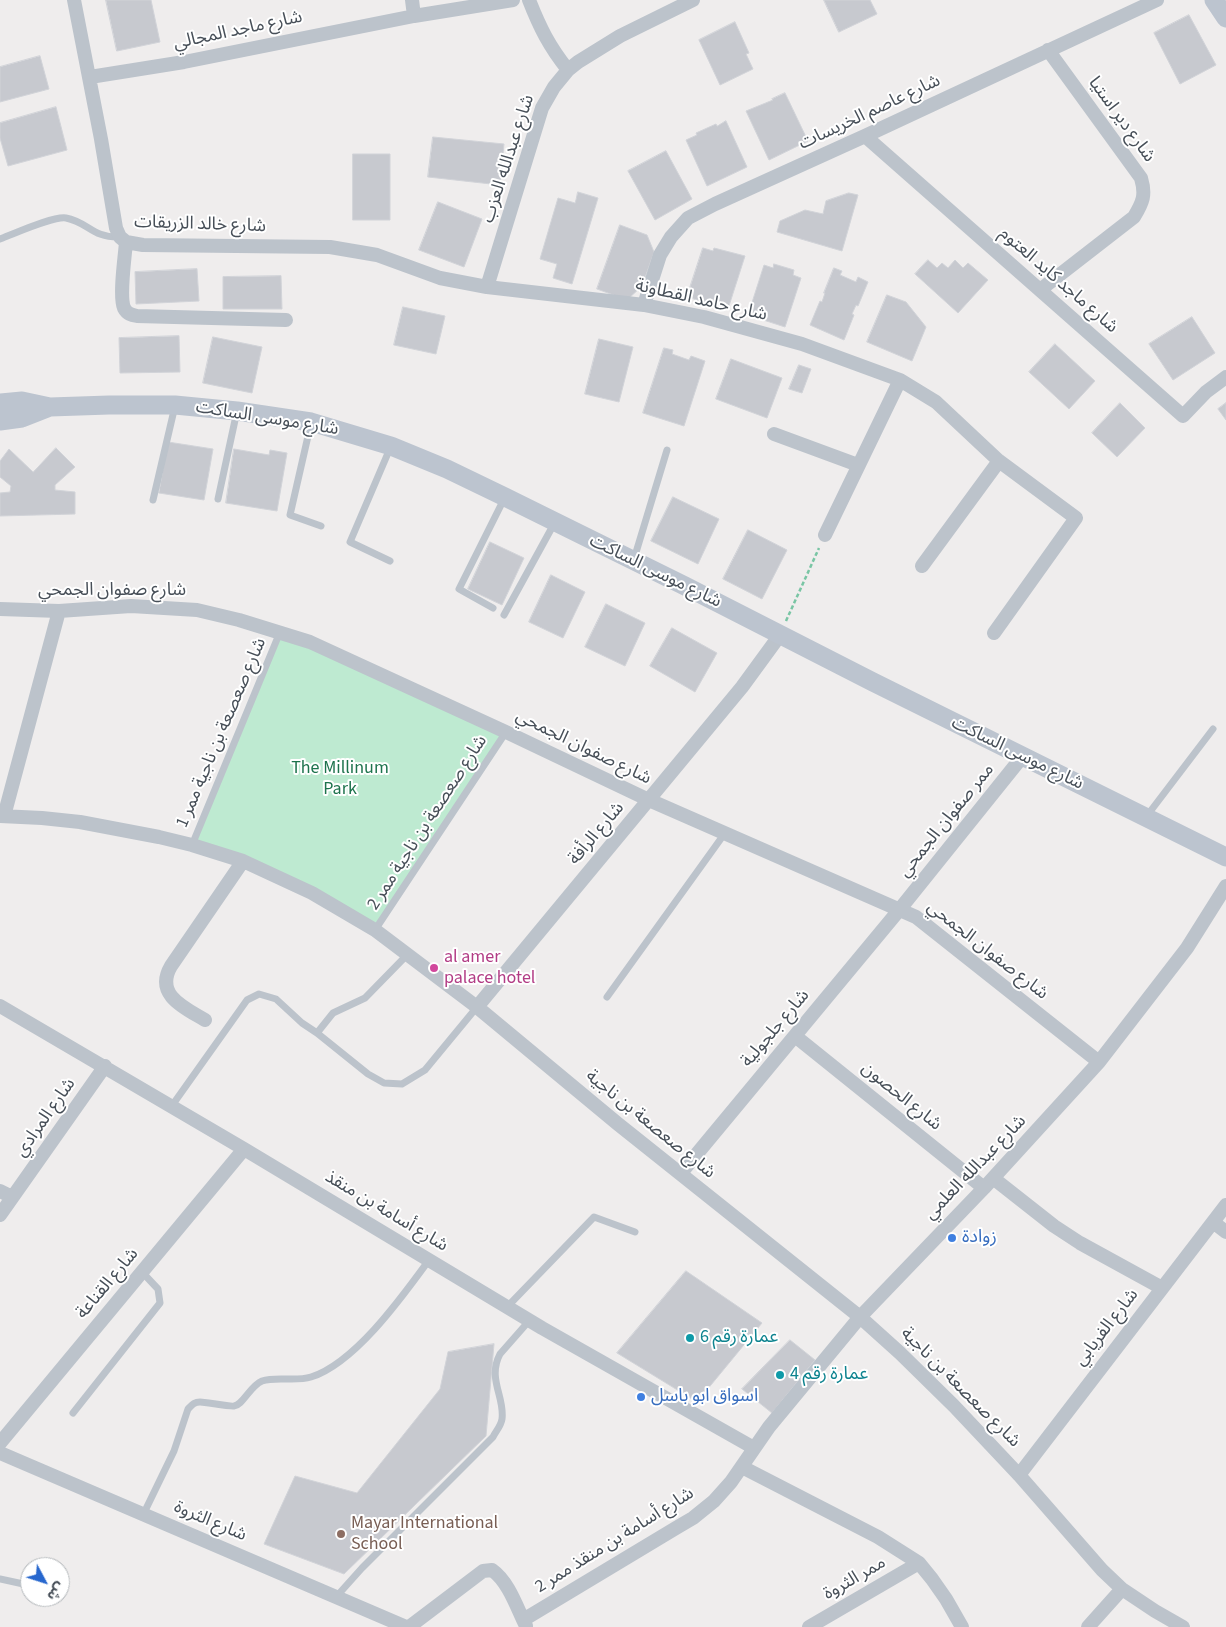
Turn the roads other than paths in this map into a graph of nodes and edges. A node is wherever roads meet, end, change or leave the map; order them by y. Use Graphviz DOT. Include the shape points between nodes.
graph roads {
  1 [pos="74,0"];
  2 [pos="412,0"];
  3 [pos="512,0"];
  4 [pos="529,0"];
  5 [pos="693,0"];
  6 [pos="1156,0"];
  7 [pos="1214,0"];
  8 [pos="414,16"];
  9 [pos="1226,18"];
  10 [pos="1048,50"];
  11 [pos="568,70"];
  12 [pos="90,77"];
  13 [pos="865,136"];
  14 [pos="123,239"];
  15 [pos="0,240"];
  16 [pos="487,287"];
  17 [pos="1040,290"];
  18 [pos="644,305"];
  19 [pos="286,320"];
  20 [pos="1226,376"];
  21 [pos="900,380"];
  22 [pos="0,403"];
  23 [pos="175,405"];
  24 [pos="50,407"];
  25 [pos="237,411"];
  26 [pos="0,421"];
  27 [pos="311,422"];
  28 [pos="774,434"];
  29 [pos="391,446"];
  30 [pos="667,450"];
  31 [pos="999,461"];
  32 [pos="858,465"];
  33 [pos="505,497"];
  34 [pos="218,499"];
  35 [pos="153,500"];
  36 [pos="555,522"];
  37 [pos="321,526"];
  38 [pos="825,535"];
  39 [pos="390,561"];
  40 [pos="634,561"];
  41 [pos="922,566"];
  42 [pos="493,608"];
  43 [pos="0,609"];
  44 [pos="58,611"];
  45 [pos="504,615"];
  46 [pos="280,632"];
  47 [pos="994,633"];
  48 [pos="780,635"];
  49 [pos="1213,729"];
  50 [pos="506,732"];
  51 [pos="1022,757"];
  52 [pos="649,800"];
  53 [pos="2,816"];
  54 [pos="1146,818"];
  55 [pos="725,833"];
  56 [pos="192,845"];
  57 [pos="1226,857"];
  58 [pos="243,861"];
  59 [pos="1226,886"];
  60 [pos="900,909"];
  61 [pos="375,930"];
  62 [pos="407,955"];
  63 [pos="606,997"];
  64 [pos="0,1006"];
  65 [pos="477,1007"];
  66 [pos="205,1020"];
  67 [pos="318,1033"];
  68 [pos="795,1036"];
  69 [pos="1099,1062"];
  70 [pos="105,1066"];
  71 [pos="171,1107"];
  72 [pos="244,1149"];
  73 [pos="681,1173"];
  74 [pos="988,1183"];
  75 [pos="6,1194"];
  76 [pos="1226,1205"];
  77 [pos="0,1215"];
  78 [pos="1213,1222"];
  79 [pos="635,1232"];
  80 [pos="1226,1232"];
  81 [pos="429,1260"];
  82 [pos="142,1272"];
  83 [pos="1162,1288"];
  84 [pos="507,1307"];
  85 [pos="860,1317"];
  86 [pos="529,1320"];
  87 [pos="73,1413"];
  88 [pos="0,1443"];
  89 [pos="754,1448"];
  90 [pos="0,1453"];
  91 [pos="742,1467"];
  92 [pos="1019,1475"];
  93 [pos="143,1515"];
  94 [pos="919,1563"];
  95 [pos="0,1580"];
  96 [pos="20,1584"];
  97 [pos="1122,1589"];
  98 [pos="336,1597"];
  99 [pos="525,1623"];
  100 [pos="408,1627"];
  101 [pos="809,1627"];
  102 [pos="962,1627"];
  103 [pos="1088,1627"];
  104 [pos="1183,1627"];
  1 -- 12 [label="street, شارع خالد الزريقات"];
  2 -- 8 [label="street"];
  3 -- 8 [label="street, شارع ماجد المجالي"];
  4 -- 11 [label="street" via="542,32"];
  5 -- 11 [label="street, شارع عبدالله العزب" via="591,52"];
  6 -- 10 [label="street, شارع عاصم الخريسات"];
  7 -- 9 [label="street"];
  8 -- 12 [label="street, شارع ماجد المجالي" via="184,62"];
  10 -- 13 [label="street, شارع عاصم الخريسات"];
  10 -- 17 [label="street, شارع دير استيا" via="1141,178 1145,191 1134,217"];
  11 -- 16 [label="street, شارع عبدالله العزب" via="542,108"];
  12 -- 14 [label="street, شارع خالد الزريقات" via="114,222"];
  13 -- 17 [label="street, شارع ماجد كايد العتوم"];
  13 -- 18 [label="street, شارع عاصم الخريسات" via="688,218 660,255"];
  14 -- 15 [label="lane" via="102,236 79,222 64,218"];
  14 -- 16 [label="street, شارع خالد الزريقات" via="134,244 152,245 330,247 377,254 440,278"];
  14 -- 19 [label="street" via="122,296 124,310 129,314"];
  16 -- 18 [label="street, شارع حامد القطاونة"];
  17 -- 20 [label="street, شارع ماجد كايد العتوم" via="1183,416"];
  18 -- 21 [label="street, شارع حامد القطاونة" via="704,317 802,344"];
  21 -- 31 [label="street, شارع حامد القطاونة" via="936,402"];
  21 -- 32 [label="street"];
  22 -- 24 [label="street, شارع موسى الساكت" via="22,401"];
  23 -- 24 [label="street, شارع موسى الساكت"];
  23 -- 25 [label="street, شارع موسى الساكت"];
  23 -- 35 [label="lane"];
  24 -- 26 [label="street, شارع موسى الساكت" via="22,418"];
  25 -- 27 [label="street, شارع موسى الساكت"];
  25 -- 34 [label="lane"];
  27 -- 29 [label="street, شارع موسى الساكت"];
  27 -- 37 [label="lane" via="290,515"];
  28 -- 32 [label="street"];
  29 -- 33 [label="street, شارع موسى الساكت"];
  29 -- 39 [label="lane" via="350,542"];
  30 -- 40 [label="lane"];
  31 -- 41 [label="street"];
  31 -- 47 [label="street, شارع حامد القطاونة" via="1076,518"];
  32 -- 38 [label="street"];
  33 -- 36 [label="street, شارع موسى الساكت"];
  33 -- 42 [label="lane" via="459,590"];
  36 -- 40 [label="street, شارع موسى الساكت"];
  36 -- 45 [label="lane"];
  40 -- 48 [label="street, شارع موسى الساكت"];
  43 -- 44 [label="street, شارع صفوان الجمحي"];
  44 -- 46 [label="street, شارع صفوان الجمحي" via="167,607 197,610"];
  44 -- 53 [label="street"];
  46 -- 50 [label="street, شارع صفوان الجمحي" via="341,655"];
  46 -- 56 [label="lane, شارع صعصعة بن ناجية ممر 1"];
  48 -- 51 [label="street, شارع موسى الساكت"];
  48 -- 52 [label="street, شارع الرأفة"];
  49 -- 54 [label="lane"];
  50 -- 52 [label="street, شارع صفوان الجمحي"];
  50 -- 61 [label="lane, شارع صعصعة بن ناجية ممر 2"];
  51 -- 54 [label="street, شارع موسى الساكت"];
  51 -- 60 [label="street, ممر صفوان الجمحي"];
  52 -- 55 [label="street, شارع صفوان الجمحي"];
  52 -- 65 [label="street, شارع الرأفة"];
  53 -- 56 [label="street, شارع صعصعة بن ناجية" via="80,822"];
  54 -- 57 [label="street, شارع موسى الساكت"];
  55 -- 60 [label="street, شارع صفوان الجمحي"];
  55 -- 63 [label="lane"];
  56 -- 58 [label="street, شارع صعصعة بن ناجية"];
  58 -- 61 [label="street, شارع صعصعة بن ناجية" via="312,893"];
  58 -- 66 [label="street" via="166,977 172,999"];
  59 -- 69 [label="street, شارع عبدالله العلمي" via="1187,948"];
  60 -- 68 [label="street, شارع جلجولية"];
  60 -- 69 [label="street, شارع صفوان الجمحي" via="933,929"];
  61 -- 62 [label="street, شارع صعصعة بن ناجية"];
  62 -- 65 [label="street, شارع صعصعة بن ناجية"];
  62 -- 67 [label="lane" via="365,998 333,1013"];
  64 -- 70 [label="street, شارع أسامة بن منقذ"];
  65 -- 67 [label="lane" via="424,1070 402,1084 384,1083 368,1074"];
  65 -- 73 [label="street, شارع صعصعة بن ناجية"];
  67 -- 71 [label="lane" via="276,999 258,994 248,1000"];
  68 -- 73 [label="street, شارع جلجولية"];
  68 -- 74 [label="street, شارع الحصون"];
  69 -- 74 [label="street, شارع عبدالله العلمي"];
  70 -- 71 [label="street, شارع أسامة بن منقذ"];
  70 -- 75 [label="street, شارع المرادي"];
  71 -- 72 [label="street, شارع أسامة بن منقذ"];
  72 -- 81 [label="street, شارع أسامة بن منقذ"];
  72 -- 82 [label="street, شارع القناعة"];
  73 -- 85 [label="street, شارع صعصعة بن ناجية"];
  74 -- 83 [label="street, شارع الحصون" via="1080,1244"];
  74 -- 85 [label="street, شارع عبدالله العلمي"];
  75 -- 77 [label="street, شارع المرادي"];
  76 -- 78 [label="street, شارع الفريابي"];
  78 -- 80 [label="street"];
  78 -- 83 [label="street, شارع الفريابي"];
  79 -- 84 [label="lane" via="594,1217"];
  81 -- 84 [label="street, شارع أسامة بن منقذ"];
  81 -- 93 [label="lane" via="401,1298 352,1353 336,1365 310,1377 264,1380 233,1407 200,1402 192,1405"];
  82 -- 87 [label="lane" via="158,1289 160,1303"];
  82 -- 88 [label="street, شارع القناعة"];
  83 -- 92 [label="street, شارع الفريابي"];
  84 -- 86 [label="street, شارع أسامة بن منقذ"];
  85 -- 89 [label="street, شارع عبدالله العلمي"];
  85 -- 92 [label="street, شارع صعصعة بن ناجية" via="954,1406"];
  86 -- 89 [label="street, شارع أسامة بن منقذ"];
  86 -- 98 [label="lane" via="497,1360 495,1370 502,1420 493,1436"];
  89 -- 91 [label="street, شارع عبدالله العلمي"];
  90 -- 93 [label="street, شارع الثروة"];
  91 -- 94 [label="street" via="878,1537"];
  91 -- 99 [label="street, شارع أسامة بن منقذ ممر 2" via="714,1501 693,1518"];
  92 -- 97 [label="street, شارع صعصعة بن ناجية"];
  93 -- 98 [label="street, شارع الثروة"];
  94 -- 101 [label="street, ممر الثروة"];
  94 -- 102 [label="street" via="942,1592"];
  95 -- 96 [label="lane"];
  97 -- 103 [label="street"];
  97 -- 104 [label="street, شارع صعصعة بن ناجية"];
  98 -- 100 [label="street, شارع الثروة"];
  99 -- 100 [label="street" via="504,1583 492,1570 483,1571"];
}
